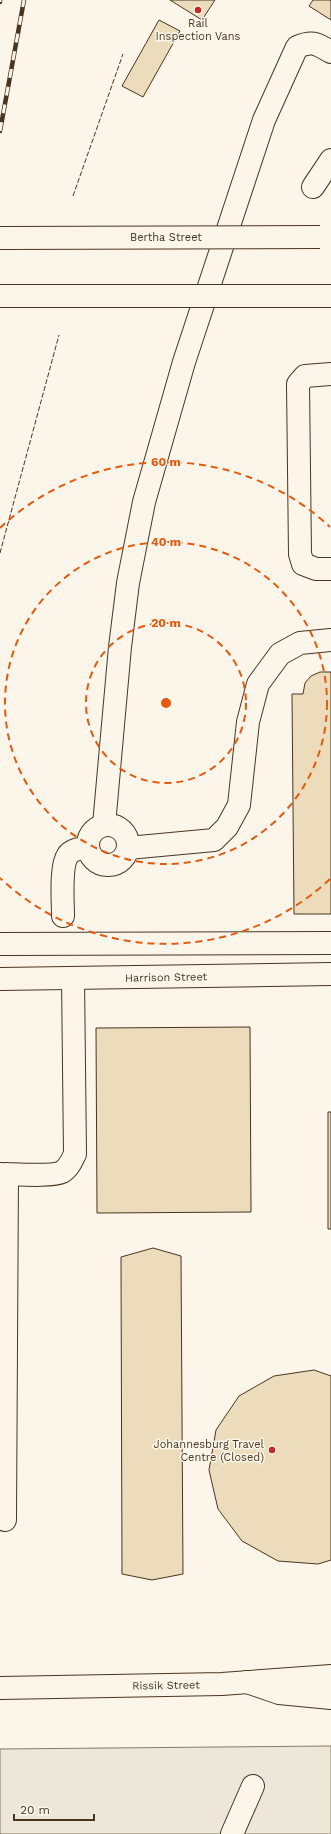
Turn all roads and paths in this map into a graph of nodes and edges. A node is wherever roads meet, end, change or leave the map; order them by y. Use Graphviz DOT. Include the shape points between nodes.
graph roads {
  1 [pos="331,52"];
  2 [pos="331,160"];
  3 [pos="313,187"];
  4 [pos="325,237"];
  5 [pos="0,238"];
  6 [pos="0,296"];
  7 [pos="331,296"];
  8 [pos="331,374"];
  9 [pos="331,569"];
  10 [pos="331,640"];
  11 [pos="104,825"];
  12 [pos="88,847"];
  13 [pos="128,848"];
  14 [pos="63,916"];
  15 [pos="0,944"];
  16 [pos="331,944"];
  17 [pos="331,974"];
  18 [pos="73,978"];
  19 [pos="0,979"];
  20 [pos="4,1174"];
  21 [pos="6,1513"];
  22 [pos="331,1676"];
  23 [pos="247,1682"];
  24 [pos="0,1688"];
  25 [pos="330,1698"];
  26 [pos="253,1786"];
  27 [pos="232,1834"];
  1 -- 11 [label="main road" via="316,43 307,42 297,47 264,120 184,362 144,502 128,583"];
  2 -- 3 [label="main road"];
  4 -- 5 [label="main road, Bertha Street, bridge"];
  6 -- 7 [label="main road, bridge"];
  8 -- 9 [label="main road" via="305,376 298,384 300,554 303,564 316,569"];
  10 -- 13 [label="main road" via="300,643 280,654 258,684 248,722 239,805 227,827 214,840"];
  11 -- 12 [label="main road" via="95,829 89,837"];
  11 -- 13 [label="main road" via="114,825 122,830 127,838"];
  12 -- 13 [label="main road" via="91,856 98,863 108,866 117,864"];
  12 -- 14 [label="main road" via="74,850 68,855 64,865"];
  15 -- 16 [label="main road"];
  17 -- 18 [label="main road, Harrison Street"];
  18 -- 19 [label="main road, Harrison Street"];
  18 -- 20 [label="main road" via="76,1141 71,1164 62,1172 53,1174"];
  20 -- 21 [label="main road"];
  22 -- 23 [label="main road, Rissik Street"];
  23 -- 24 [label="main road, Rissik Street"];
  23 -- 25 [label="main road" via="279,1693"];
  26 -- 27 [label="main road"];
}
